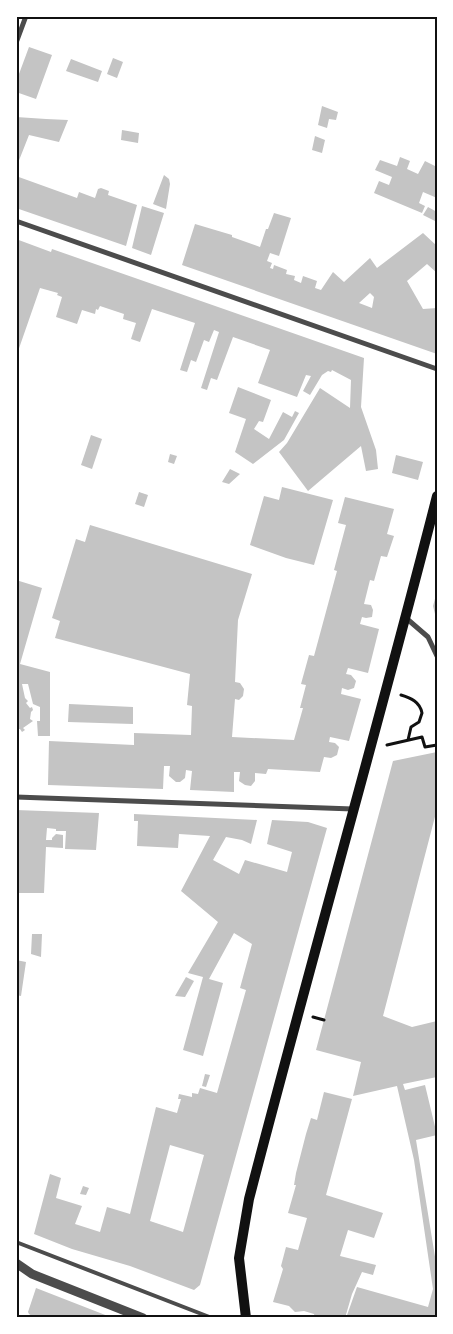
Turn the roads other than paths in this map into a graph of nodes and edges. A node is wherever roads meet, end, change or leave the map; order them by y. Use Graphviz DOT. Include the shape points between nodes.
graph roads {
  1 [pos="26,16"];
  2 [pos="16,43"];
  3 [pos="16,221"];
  4 [pos="437,369"];
  5 [pos="437,496"];
  6 [pos="406,618"];
  7 [pos="437,656"];
  8 [pos="16,797"];
  9 [pos="353,809"];
  10 [pos="16,1242"];
  11 [pos="16,1263"];
  12 [pos="143,1318"];
  13 [pos="212,1318"];
  14 [pos="246,1318"];
  1 -- 2 [label="street"];
  3 -- 4 [label="street"];
  5 -- 6 [label="main road"];
  6 -- 7 [label="street" via="428,637"];
  6 -- 9 [label="main road"];
  8 -- 9 [label="street"];
  9 -- 14 [label="main road" via="249,1199 240,1258"];
  10 -- 13 [label="lane"];
  11 -- 12 [label="street" via="32,1274"];
}
